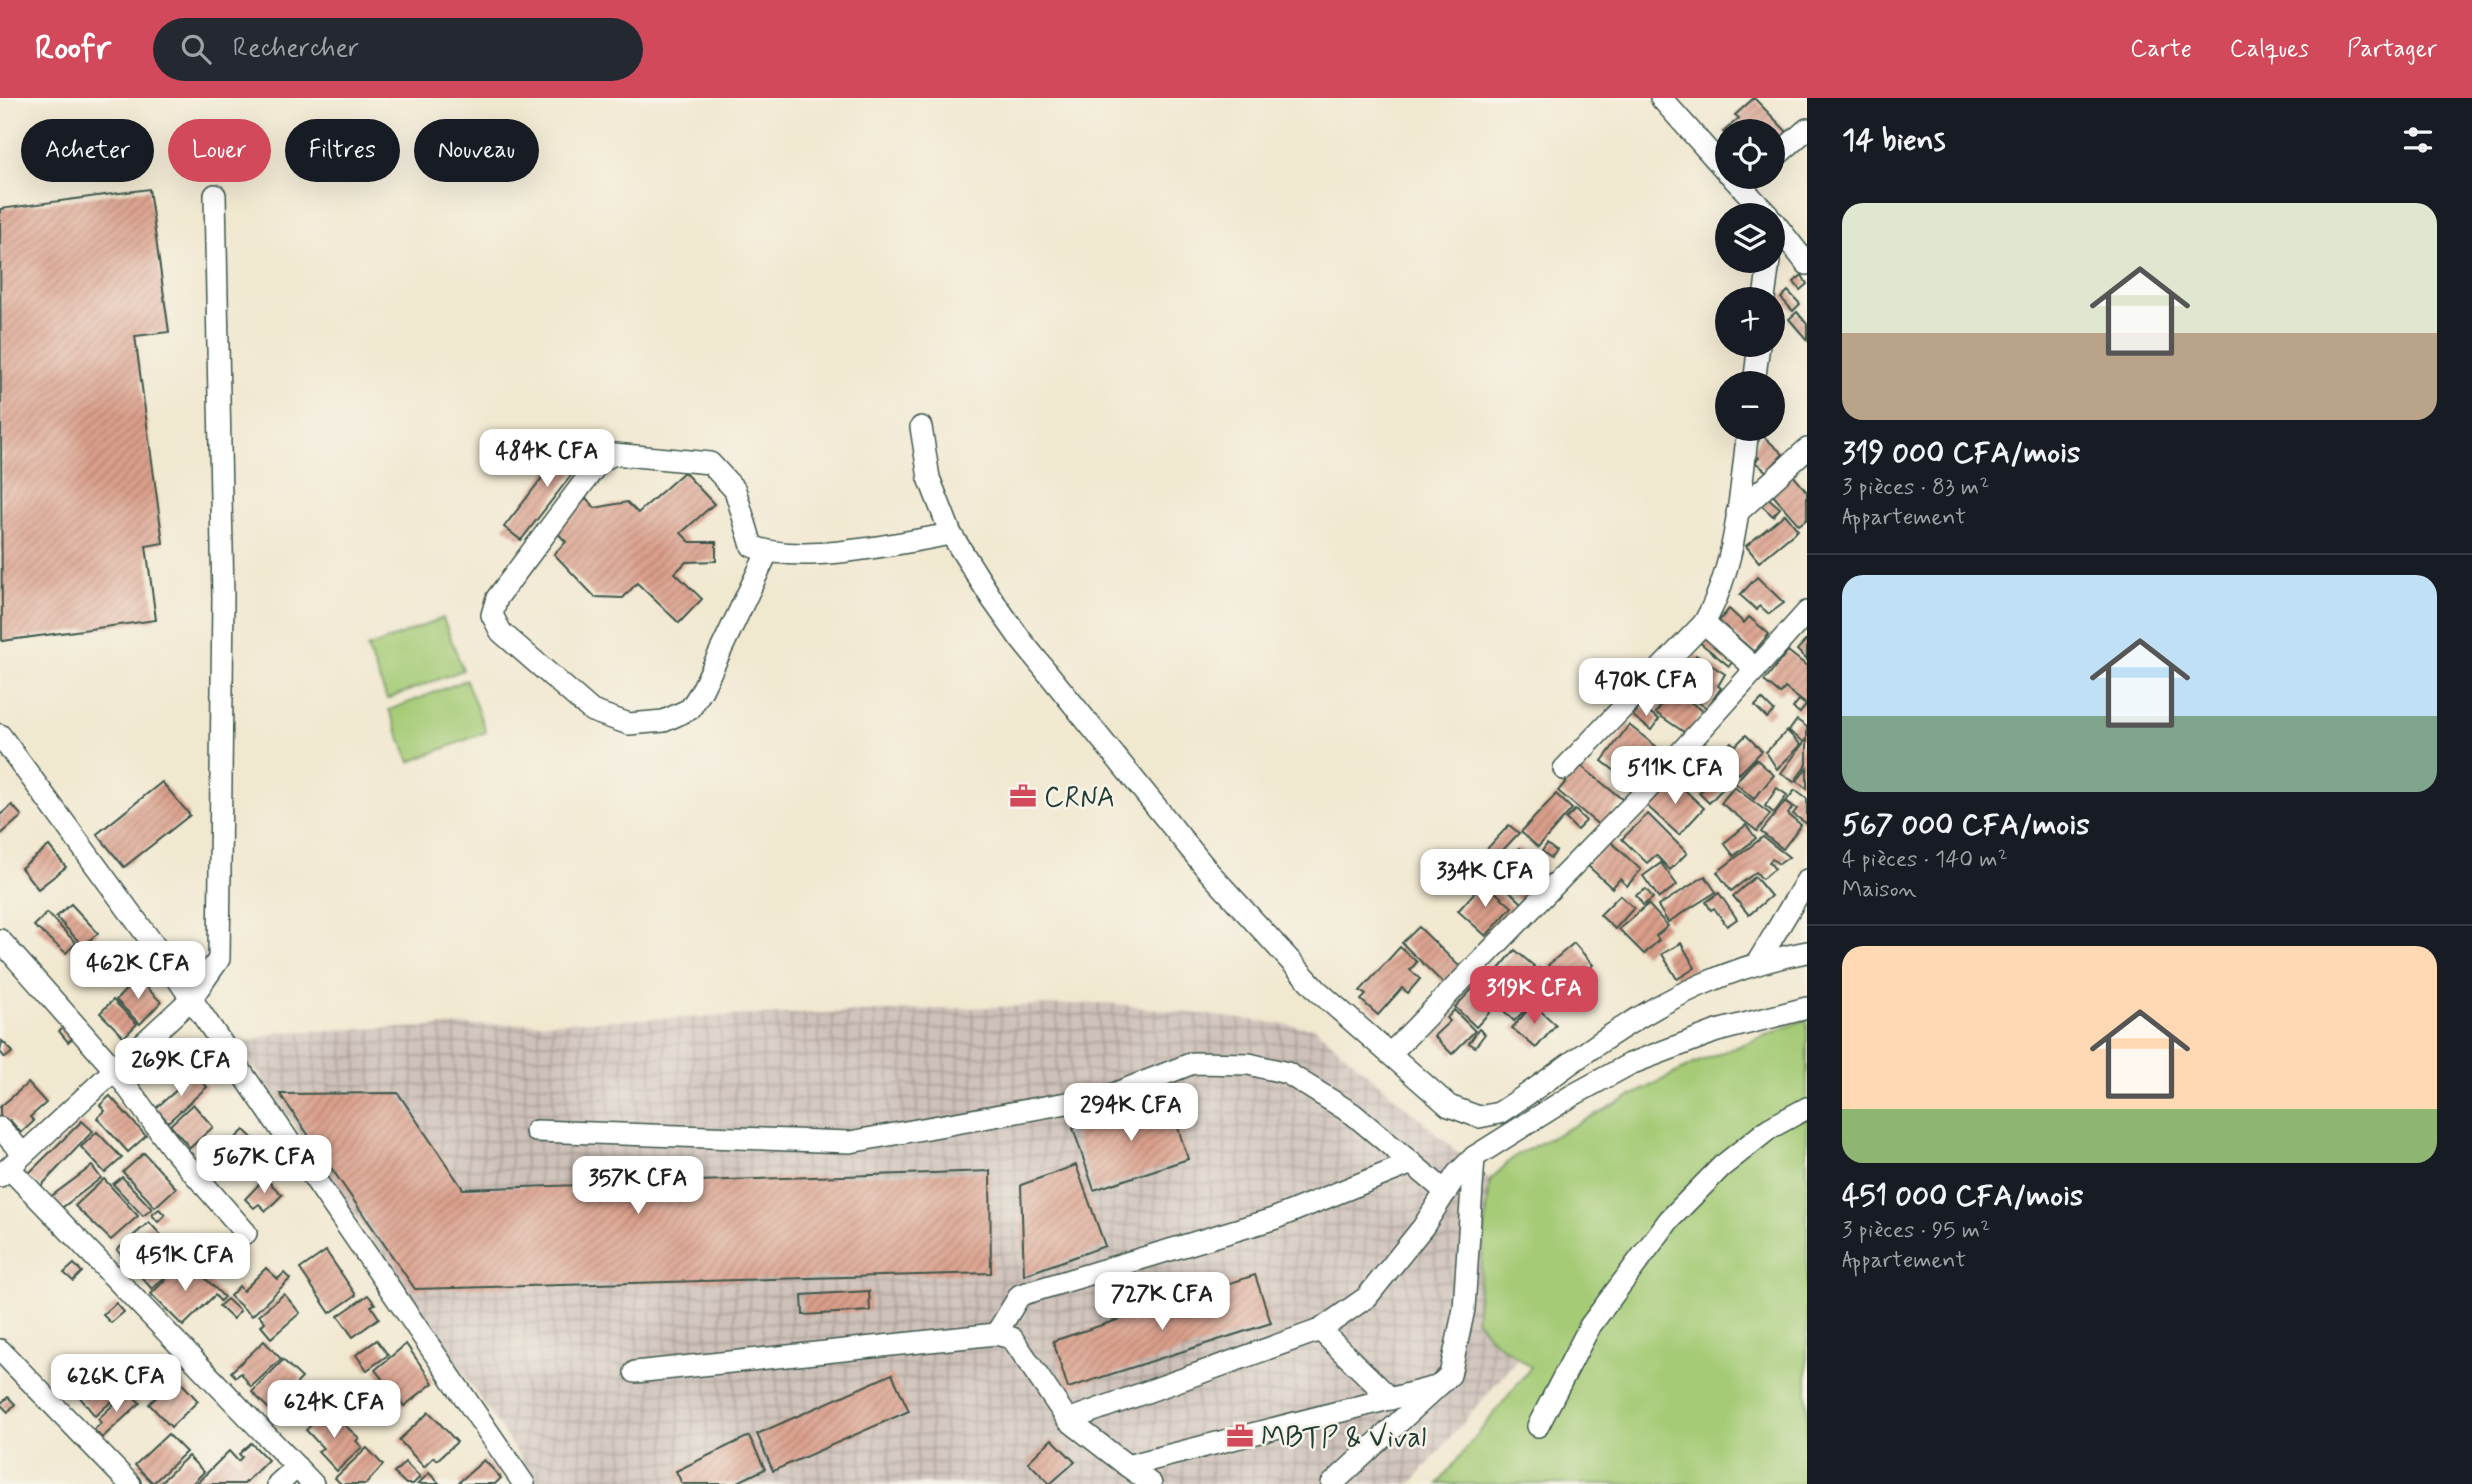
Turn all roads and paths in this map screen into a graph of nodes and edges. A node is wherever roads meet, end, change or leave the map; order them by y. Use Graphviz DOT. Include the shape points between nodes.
graph roads {
  1 [pos="1661,98"];
  2 [pos="1807,129"];
  3 [pos="1785,148"];
  4 [pos="1715,154"];
  5 [pos="1746,189"];
  6 [pos="215,195"];
  7 [pos="1757,203"];
  8 [pos="1785,238"];
  9 [pos="1807,264"];
  10 [pos="921,428"];
  11 [pos="1746,441"];
  12 [pos="1807,449"];
  13 [pos="1737,513"];
  14 [pos="951,534"];
  15 [pos="768,553"];
  16 [pos="1807,612"];
  17 [pos="1704,623"];
  18 [pos="1756,669"];
  19 [pos="0,736"];
  20 [pos="1564,769"];
  21 [pos="1807,880"];
  22 [pos="0,940"];
  23 [pos="1807,952"];
  24 [pos="1759,960"];
  25 [pos="191,999"];
  26 [pos="1807,1008"];
  27 [pos="1390,1055"];
  28 [pos="114,1069"];
  29 [pos="1807,1108"];
  30 [pos="0,1128"];
  31 [pos="536,1131"];
  32 [pos="1474,1157"];
  33 [pos="1412,1163"];
  34 [pos="11,1166"];
  35 [pos="1446,1192"];
  36 [pos="246,1233"];
  37 [pos="1320,1330"];
  38 [pos="996,1334"];
  39 [pos="0,1350"];
  40 [pos="635,1372"];
  41 [pos="1434,1388"];
  42 [pos="1391,1399"];
  43 [pos="1068,1420"];
  44 [pos="1538,1426"];
  45 [pos="1127,1465"];
  46 [pos="297,1467"];
  47 [pos="131,1484"];
  48 [pos="278,1484"];
  49 [pos="313,1484"];
  50 [pos="524,1484"];
  51 [pos="1151,1484"];
  52 [pos="1332,1484"];
  1 -- 4 [label="street"];
  2 -- 3 [label="street"];
  5 -- 7 [label="street"];
  6 -- 25 [label="street" via="223,598 219,959"];
  8 -- 9 [label="street"];
  10 -- 14 [label="street" via="929,478"];
  11 -- 13 [label="street"];
  12 -- 13 [label="street"];
  13 -- 17 [label="street" via="1718,597"];
  14 -- 15 [label="street" via="859,551"];
  14 -- 27 [label="street" via="1021,640 1209,872 1318,990"];
  15 -- 15 [label="street" via="702,690 690,709 664,721 629,724 592,711 501,632 492,615 497,598 599,462 614,454 710,463 735,489 752,546"];
  16 -- 18 [label="street"];
  17 -- 18 [label="street"];
  17 -- 20 [label="street"];
  18 -- 27 [label="street" via="1644,793"];
  19 -- 25 [label="street"];
  21 -- 24 [label="street"];
  22 -- 28 [label="street"];
  23 -- 24 [label="street"];
  24 -- 27 [label="street" via="1652,1009 1499,1113 1463,1114"];
  25 -- 28 [label="street"];
  25 -- 50 [label="street"];
  26 -- 32 [label="street" via="1717,1031 1630,1064"];
  28 -- 34 [label="street"];
  28 -- 36 [label="street" via="172,1148"];
  29 -- 44 [label="street" via="1770,1128 1721,1167 1669,1220 1590,1326"];
  30 -- 34 [label="street"];
  31 -- 33 [label="street" via="850,1142 1111,1095 1193,1063 1249,1064 1287,1073 1353,1114"];
  32 -- 35 [label="street"];
  32 -- 41 [label="street" via="1465,1310 1450,1375"];
  33 -- 35 [label="street"];
  33 -- 38 [label="street" via="1273,1219 1020,1295"];
  34 -- 46 [label="street"];
  35 -- 37 [label="street" via="1367,1297"];
  37 -- 42 [label="street"];
  37 -- 43 [label="street"];
  38 -- 40 [label="street"];
  38 -- 43 [label="street" via="1012,1338"];
  39 -- 47 [label="street"];
  41 -- 42 [label="street"];
  41 -- 52 [label="street"];
  42 -- 45 [label="street"];
  43 -- 45 [label="street"];
  45 -- 51 [label="street"];
  46 -- 48 [label="street"];
  46 -- 49 [label="street"];
}
